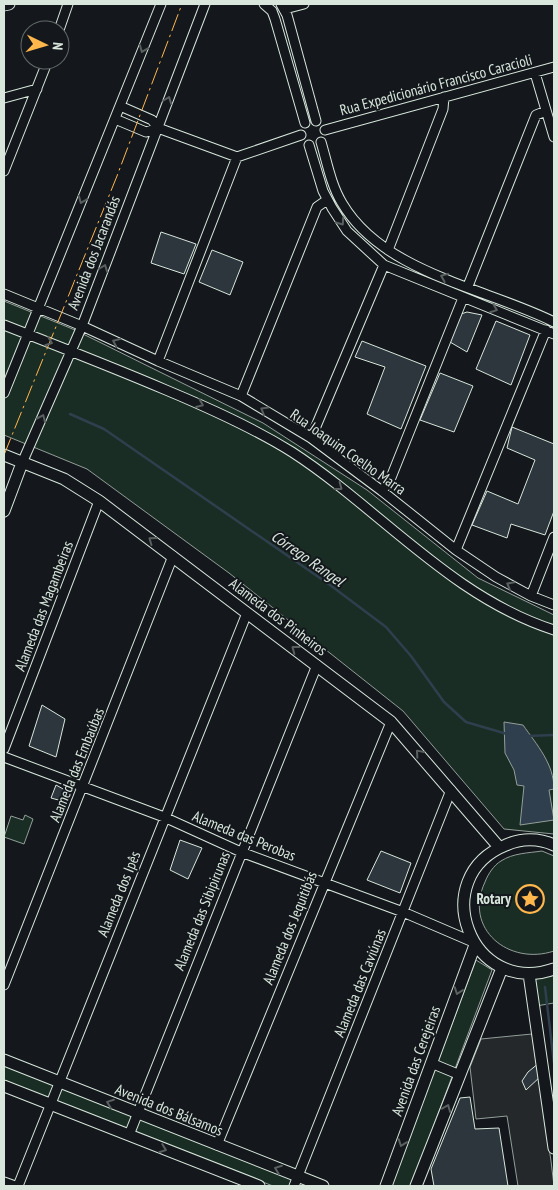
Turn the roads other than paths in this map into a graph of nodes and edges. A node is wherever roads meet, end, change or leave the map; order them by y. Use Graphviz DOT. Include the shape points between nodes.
graph roads {
  1 [pos="9,4"];
  2 [pos="68,4"];
  3 [pos="161,4"];
  4 [pos="205,4"];
  5 [pos="264,4"];
  6 [pos="304,4"];
  7 [pos="4,5"];
  8 [pos="283,6"];
  9 [pos="62,20"];
  10 [pos="293,37"];
  11 [pos="281,40"];
  12 [pos="554,67"];
  13 [pos="44,70"];
  14 [pos="535,73"];
  15 [pos="37,89"];
  16 [pos="4,98"];
  17 [pos="444,98"];
  18 [pos="120,106"];
  19 [pos="546,110"];
  20 [pos="115,119"];
  21 [pos="316,121"];
  22 [pos="305,123"];
  23 [pos="158,128"];
  24 [pos="325,130"];
  25 [pos="301,135"];
  26 [pos="554,137"];
  27 [pos="322,142"];
  28 [pos="309,145"];
  29 [pos="237,157"];
  30 [pos="4,171"];
  31 [pos="327,200"];
  32 [pos="388,250"];
  33 [pos="384,265"];
  34 [pos="468,286"];
  35 [pos="4,294"];
  36 [pos="463,298"];
  37 [pos="38,308"];
  38 [pos="554,322"];
  39 [pos="4,325"];
  40 [pos="82,326"];
  41 [pos="550,332"];
  42 [pos="28,334"];
  43 [pos="71,350"];
  44 [pos="158,361"];
  45 [pos="4,394"];
  46 [pos="241,396"];
  47 [pos="311,438"];
  48 [pos="4,455"];
  49 [pos="22,463"];
  50 [pos="382,491"];
  51 [pos="99,501"];
  52 [pos="4,511"];
  53 [pos="554,537"];
  54 [pos="456,550"];
  55 [pos="173,556"];
  56 [pos="531,596"];
  57 [pos="554,605"];
  58 [pos="247,613"];
  59 [pos="554,630"];
  60 [pos="317,665"];
  61 [pos="391,722"];
  62 [pos="4,749"];
  63 [pos="4,757"];
  64 [pos="84,786"];
  65 [pos="451,790"];
  66 [pos="164,817"];
  67 [pos="554,845"];
  68 [pos="499,848"];
  69 [pos="241,852"];
  70 [pos="324,882"];
  71 [pos="403,912"];
  72 [pos="474,944"];
  73 [pos="502,968"];
  74 [pos="554,969"];
  75 [pos="529,974"];
  76 [pos="4,985"];
  77 [pos="4,1060"];
  78 [pos="432,1063"];
  79 [pos="460,1076"];
  80 [pos="59,1083"];
  81 [pos="4,1086"];
  82 [pos="50,1104"];
  83 [pos="138,1113"];
  84 [pos="129,1135"];
  85 [pos="217,1145"];
  86 [pos="554,1148"];
  87 [pos="296,1181"];
  88 [pos="4,1182"];
  89 [pos="16,1186"];
  90 [pos="259,1186"];
  91 [pos="323,1186"];
  92 [pos="386,1186"];
  93 [pos="416,1186"];
  1 -- 7 [label="street"];
  2 -- 9 [label="street"];
  3 -- 18 [label="street, Avenida dos Jacarandás, one-way"];
  23 -- 4 [label="street, Avenida dos Jacarandás, one-way"];
  5 -- 11 [label="street" via="272,11"];
  6 -- 8 [label="street"];
  8 -- 10 [label="street"];
  10 -- 11 [label="street"];
  10 -- 21 [label="street"];
  11 -- 22 [label="street"];
  12 -- 14 [label="street, Rua Expedicionário Francisco Caracioli"];
  13 -- 15 [label="street"];
  14 -- 17 [label="street, Rua Expedicionário Francisco Caracioli"];
  14 -- 19 [label="street"];
  15 -- 16 [label="street"];
  15 -- 30 [label="street"];
  17 -- 24 [label="street, Rua Expedicionário Francisco Caracioli"];
  17 -- 32 [label="street" via="443,109"];
  18 -- 20 [label="street, Avenida dos Jacarandás"];
  18 -- 23 [label="street" via="152,120"];
  19 -- 26 [label="street"];
  19 -- 34 [label="street" via="536,115"];
  20 -- 23 [label="street" via="146,132"];
  20 -- 37 [label="street, Avenida dos Jacarandás, one-way"];
  21 -- 22 [label="street"];
  21 -- 24 [label="street"];
  22 -- 25 [label="street"];
  23 -- 29 [label="street"];
  40 -- 23 [label="street, Avenida dos Jacarandás, one-way"];
  24 -- 27 [label="street"];
  25 -- 28 [label="street"];
  25 -- 29 [label="street"];
  27 -- 28 [label="street"];
  27 -- 32 [label="street" via="334,187 342,203 357,224"];
  28 -- 31 [label="street"];
  29 -- 44 [label="street"];
  31 -- 33 [label="street, one-way" via="347,231"];
  31 -- 46 [label="street" via="317,207"];
  34 -- 32 [label="street, one-way"];
  33 -- 36 [label="street"];
  33 -- 47 [label="street"];
  34 -- 38 [label="street"];
  35 -- 37 [label="street, Rua Joaquim Coelho Marra"];
  36 -- 41 [label="street, one-way"];
  36 -- 50 [label="street" via="390,480"];
  37 -- 40 [label="street, Rua Joaquim Coelho Marra"];
  37 -- 42 [label="street, Avenida dos Jacarandás"];
  39 -- 42 [label="street"];
  40 -- 43 [label="street, Avenida dos Jacarandás"];
  44 -- 40 [label="street, Rua Joaquim Coelho Marra, one-way"];
  41 -- 54 [label="street"];
  42 -- 43 [label="street, one-way"];
  42 -- 45 [label="street, Avenida dos Jacarandás"];
  49 -- 43 [label="street, Avenida dos Jacarandás, one-way"];
  43 -- 59 [label="street, one-way" via="215,411 292,452 409,545 473,589"];
  44 -- 46 [label="street, Rua Joaquim Coelho Marra"];
  47 -- 46 [label="street, Rua Joaquim Coelho Marra, one-way"];
  47 -- 50 [label="street, Rua Joaquim Coelho Marra"];
  48 -- 49 [label="street, Alameda dos Pinheiros"];
  49 -- 51 [label="street, Alameda dos Pinheiros" via="64,479"];
  49 -- 52 [label="street, Avenida dos Jacarandás"];
  50 -- 54 [label="street, Rua Joaquim Coelho Marra"];
  55 -- 51 [label="street, Alameda dos Pinheiros, one-way"];
  51 -- 62 [label="street, Alameda das Magambeiras"];
  53 -- 56 [label="street"];
  56 -- 54 [label="street, Rua Joaquim Coelho Marra, one-way"];
  55 -- 58 [label="street, Alameda dos Pinheiros"];
  55 -- 64 [label="street, Alameda das Embaúbas"];
  56 -- 57 [label="street, Rua Joaquim Coelho Marra"];
  60 -- 58 [label="street, Alameda dos Pinheiros, one-way"];
  58 -- 66 [label="street, Alameda dos Ipês"];
  60 -- 61 [label="street, Alameda dos Pinheiros"];
  60 -- 69 [label="street, Alameda das Sibipirunas"];
  65 -- 61 [label="street, Alameda dos Pinheiros, one-way"];
  61 -- 70 [label="street, Alameda dos Jequitibás"];
  63 -- 64 [label="street, Alameda das Perobas"];
  64 -- 66 [label="street, Alameda das Perobas"];
  64 -- 76 [label="street, Alameda das Embaúbas"];
  65 -- 68 [label="street, Alameda dos Pinheiros"];
  65 -- 71 [label="street, Alameda das Caviúnas"];
  66 -- 69 [label="street, Alameda das Perobas"];
  66 -- 80 [label="street, Alameda dos Ipês"];
  67 -- 68 [label="street" via="525,840"];
  68 -- 72 [label="street" via="474,870 467,886 464,920"];
  69 -- 70 [label="street, Alameda das Perobas"];
  69 -- 83 [label="street, Alameda das Sibipirunas"];
  70 -- 71 [label="street, Alameda das Perobas"];
  70 -- 85 [label="street, Alameda dos Jequitibás"];
  71 -- 72 [label="street, Alameda das Perobas"];
  71 -- 87 [label="street, Alameda das Caviúnas"];
  72 -- 73 [label="street" via="485,957"];
  72 -- 78 [label="street, Avenida das Cerejeiras, one-way"];
  73 -- 75 [label="street"];
  73 -- 79 [label="street"];
  74 -- 75 [label="street"];
  75 -- 86 [label="street"];
  77 -- 80 [label="street, Avenida dos Bálsamos"];
  78 -- 79 [label="street"];
  78 -- 92 [label="street, Avenida das Cerejeiras, one-way"];
  93 -- 79 [label="street, one-way"];
  80 -- 82 [label="street, Alameda dos Ipês"];
  83 -- 80 [label="street, Avenida dos Bálsamos, one-way"];
  81 -- 82 [label="street"];
  82 -- 84 [label="street"];
  82 -- 89 [label="street, Alameda dos Ipês"];
  83 -- 84 [label="street, Alameda das Sibipirunas"];
  83 -- 85 [label="street, Avenida dos Bálsamos"];
  84 -- 90 [label="street, one-way"];
  87 -- 85 [label="street, Avenida dos Bálsamos, one-way"];
  87 -- 91 [label="street, Avenida dos Bálsamos"];
  88 -- 89 [label="street"];
}
